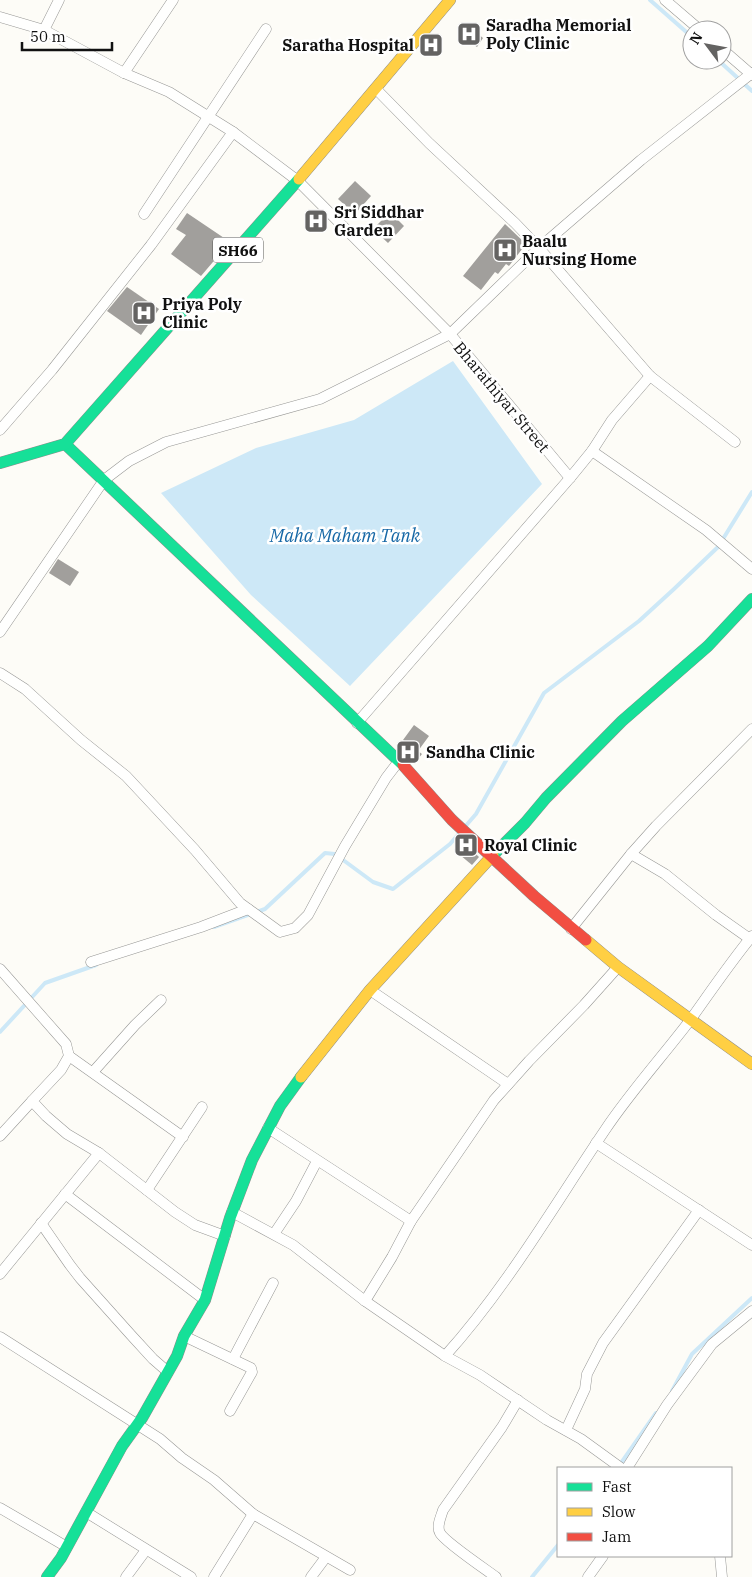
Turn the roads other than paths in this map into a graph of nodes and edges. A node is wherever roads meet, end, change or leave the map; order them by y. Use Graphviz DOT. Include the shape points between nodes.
graph roads {
  1 [pos="59,0"];
  2 [pos="173,0"];
  3 [pos="450,0"];
  4 [pos="665,0"];
  5 [pos="0,17"];
  6 [pos="688,20"];
  7 [pos="44,30"];
  8 [pos="266,30"];
  9 [pos="732,58"];
  10 [pos="124,73"];
  11 [pos="750,75"];
  12 [pos="376,89"];
  13 [pos="208,117"];
  14 [pos="233,132"];
  15 [pos="298,181"];
  16 [pos="144,214"];
  17 [pos="539,248"];
  18 [pos="450,334"];
  19 [pos="650,376"];
  20 [pos="0,430"];
  21 [pos="735,442"];
  22 [pos="65,444"];
  23 [pos="592,451"];
  24 [pos="0,464"];
  25 [pos="570,478"];
  26 [pos="104,480"];
  27 [pos="752,569"];
  28 [pos="752,599"];
  29 [pos="0,632"];
  30 [pos="0,673"];
  31 [pos="357,723"];
  32 [pos="752,729"];
  33 [pos="399,761"];
  34 [pos="631,854"];
  35 [pos="492,856"];
  36 [pos="244,906"];
  37 [pos="571,929"];
  38 [pos="751,938"];
  39 [pos="91,962"];
  40 [pos="618,967"];
  41 [pos="0,969"];
  42 [pos="370,990"];
  43 [pos="161,1000"];
  44 [pos="690,1019"];
  45 [pos="69,1056"];
  46 [pos="752,1064"];
  47 [pos="93,1072"];
  48 [pos="508,1084"];
  49 [pos="32,1101"];
  50 [pos="202,1107"];
  51 [pos="268,1128"];
  52 [pos="0,1136"];
  53 [pos="183,1137"];
  54 [pos="596,1143"];
  55 [pos="98,1154"];
  56 [pos="317,1161"];
  57 [pos="147,1190"];
  58 [pos="66,1194"];
  59 [pos="699,1210"];
  60 [pos="232,1212"];
  61 [pos="411,1221"];
  62 [pos="41,1223"];
  63 [pos="274,1234"];
  64 [pos="224,1236"];
  65 [pos="752,1245"];
  66 [pos="0,1274"];
  67 [pos="273,1283"];
  68 [pos="204,1300"];
  69 [pos="365,1301"];
  70 [pos="752,1311"];
  71 [pos="184,1336"];
  72 [pos="0,1337"];
  73 [pos="445,1356"];
  74 [pos="233,1359"];
  75 [pos="168,1372"];
  76 [pos="518,1400"];
  77 [pos="230,1411"];
  78 [pos="137,1425"];
  79 [pos="566,1430"];
  80 [pos="620,1467"];
  81 [pos="628,1467"];
  82 [pos="0,1508"];
  83 [pos="86,1512"];
  84 [pos="253,1514"];
  85 [pos="67,1547"];
  86 [pos="146,1550"];
  87 [pos="326,1557"];
  88 [pos="602,1557"];
  89 [pos="720,1557"];
  90 [pos="350,1570"];
  91 [pos="185,1576"];
  92 [pos="47,1577"];
  93 [pos="126,1577"];
  94 [pos="214,1577"];
  95 [pos="310,1577"];
  96 [pos="496,1577"];
  97 [pos="588,1577"];
  98 [pos="722,1577"];
  1 -- 7 [label="street"];
  2 -- 10 [label="street"];
  3 -- 12 [label="street, SH66"];
  4 -- 6 [label="street"];
  5 -- 7 [label="street"];
  7 -- 10 [label="street"];
  8 -- 13 [label="street"];
  9 -- 11 [label="street"];
  10 -- 13 [label="street" via="169,92"];
  11 -- 17 [label="street" via="641,160"];
  12 -- 15 [label="street, SH66"];
  12 -- 17 [label="street"];
  13 -- 14 [label="street"];
  13 -- 16 [label="street"];
  14 -- 15 [label="street"];
  14 -- 20 [label="street" via="152,245"];
  15 -- 18 [label="street"];
  15 -- 22 [label="street, SH66"];
  17 -- 18 [label="street"];
  17 -- 19 [label="street"];
  18 -- 25 [label="street, Bharathiyar Street"];
  18 -- 26 [label="street, Bharathiyar Street" via="320,399 166,442 129,461"];
  19 -- 21 [label="street"];
  19 -- 23 [label="street" via="612,420"];
  22 -- 24 [label="street"];
  22 -- 26 [label="street"];
  23 -- 25 [label="street"];
  23 -- 27 [label="street" via="706,530"];
  25 -- 31 [label="street"];
  26 -- 29 [label="street, Bharathiyar Street"];
  26 -- 31 [label="street"];
  28 -- 35 [label="street" via="708,646 622,721"];
  30 -- 36 [label="street" via="25,689 126,776"];
  31 -- 33 [label="street"];
  32 -- 34 [label="street"];
  33 -- 35 [label="street" via="452,820"];
  33 -- 36 [label="street" via="345,846 308,915 295,928 280,932"];
  34 -- 37 [label="street"];
  34 -- 38 [label="street" via="665,874"];
  35 -- 37 [label="street"];
  35 -- 42 [label="street"];
  36 -- 39 [label="street" via="201,927"];
  37 -- 40 [label="street"];
  38 -- 44 [label="street"];
  40 -- 44 [label="street"];
  40 -- 48 [label="street"];
  41 -- 45 [label="street" via="66,1044"];
  42 -- 48 [label="street"];
  42 -- 51 [label="street" via="297,1082"];
  43 -- 47 [label="street"];
  44 -- 46 [label="street"];
  44 -- 54 [label="street"];
  45 -- 47 [label="street"];
  45 -- 49 [label="street" via="61,1070"];
  47 -- 53 [label="street"];
  48 -- 61 [label="street" via="469,1134"];
  49 -- 52 [label="street"];
  49 -- 55 [label="street" via="67,1134"];
  50 -- 53 [label="street"];
  51 -- 56 [label="street"];
  51 -- 60 [label="street"];
  53 -- 57 [label="street"];
  54 -- 59 [label="street"];
  54 -- 73 [label="street" via="514,1270"];
  55 -- 57 [label="street"];
  55 -- 58 [label="street"];
  56 -- 61 [label="street"];
  56 -- 63 [label="street"];
  57 -- 64 [label="street" via="195,1225"];
  58 -- 62 [label="street"];
  58 -- 68 [label="street"];
  59 -- 65 [label="street"];
  59 -- 79 [label="street" via="603,1342"];
  60 -- 63 [label="street"];
  60 -- 64 [label="street"];
  61 -- 69 [label="street"];
  62 -- 66 [label="street"];
  62 -- 75 [label="street" via="80,1278"];
  63 -- 69 [label="street" via="319,1264"];
  64 -- 68 [label="street"];
  67 -- 74 [label="street"];
  68 -- 71 [label="street"];
  69 -- 73 [label="street"];
  70 -- 81 [label="street" via="712,1344 667,1405"];
  71 -- 74 [label="street"];
  71 -- 75 [label="street"];
  72 -- 78 [label="street"];
  73 -- 76 [label="street" via="480,1374"];
  74 -- 77 [label="street" via="249,1366 252,1372"];
  75 -- 78 [label="street"];
  76 -- 79 [label="street"];
  76 -- 96 [label="street" via="443,1510 439,1522 439,1532 446,1540"];
  78 -- 83 [label="street"];
  78 -- 84 [label="street" via="214,1480"];
  79 -- 80 [label="street"];
  82 -- 85 [label="street"];
  83 -- 85 [label="street"];
  83 -- 86 [label="street"];
  84 -- 87 [label="street"];
  84 -- 94 [label="street"];
  85 -- 92 [label="street"];
  86 -- 91 [label="street"];
  86 -- 93 [label="street"];
  87 -- 90 [label="street"];
  87 -- 95 [label="street"];
  88 -- 97 [label="street"];
  89 -- 98 [label="street"];
}
